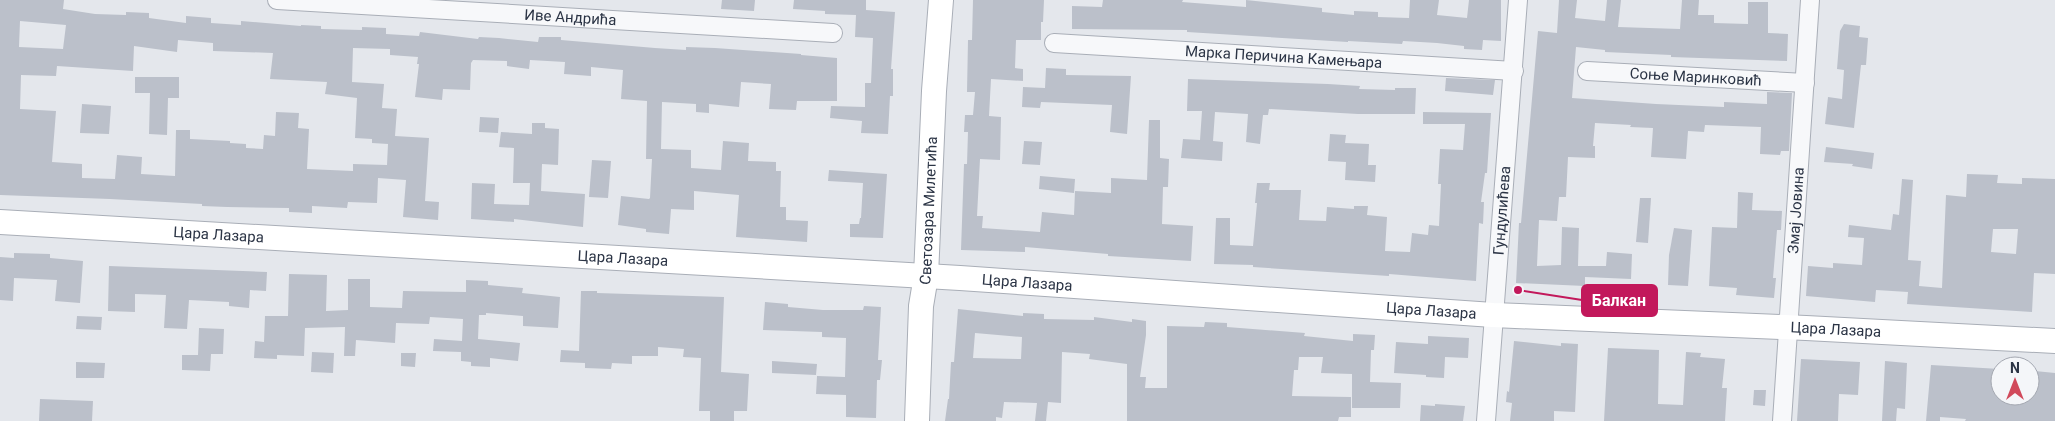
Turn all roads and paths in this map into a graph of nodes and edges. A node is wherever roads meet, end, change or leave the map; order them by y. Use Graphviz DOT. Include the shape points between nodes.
graph roads {
  1 [pos="278,0"];
  2 [pos="941,0"];
  3 [pos="1518,0"];
  4 [pos="1810,0"];
  5 [pos="833,33"];
  6 [pos="1054,43"];
  7 [pos="1587,71"];
  8 [pos="1514,72"];
  9 [pos="1805,83"];
  10 [pos="0,222"];
  11 [pos="926,276"];
  12 [pos="1493,314"];
  13 [pos="1790,327"];
  14 [pos="2055,341"];
  15 [pos="917,421"];
  16 [pos="1486,421"];
  17 [pos="1782,421"];
  1 -- 5 [label="street, Иве Андрића"];
  2 -- 11 [label="main road, Светозара Милетића"];
  3 -- 8 [label="street, Гундулићева"];
  4 -- 9 [label="street, Змај Јовина"];
  6 -- 8 [label="street, Марка Перичина Камењара"];
  7 -- 9 [label="street, Соње Маринковић"];
  8 -- 12 [label="street, Гундулићева"];
  9 -- 13 [label="street, Змај Јовина"];
  10 -- 11 [label="main road, Цара Лазара"];
  11 -- 12 [label="main road, Цара Лазара"];
  11 -- 15 [label="main road, Светозара Милетића"];
  12 -- 13 [label="main road, Цара Лазара"];
  12 -- 16 [label="street, Гундулићева"];
  13 -- 14 [label="main road, Цара Лазара"];
  13 -- 17 [label="street, Змај Јовина"];
}
